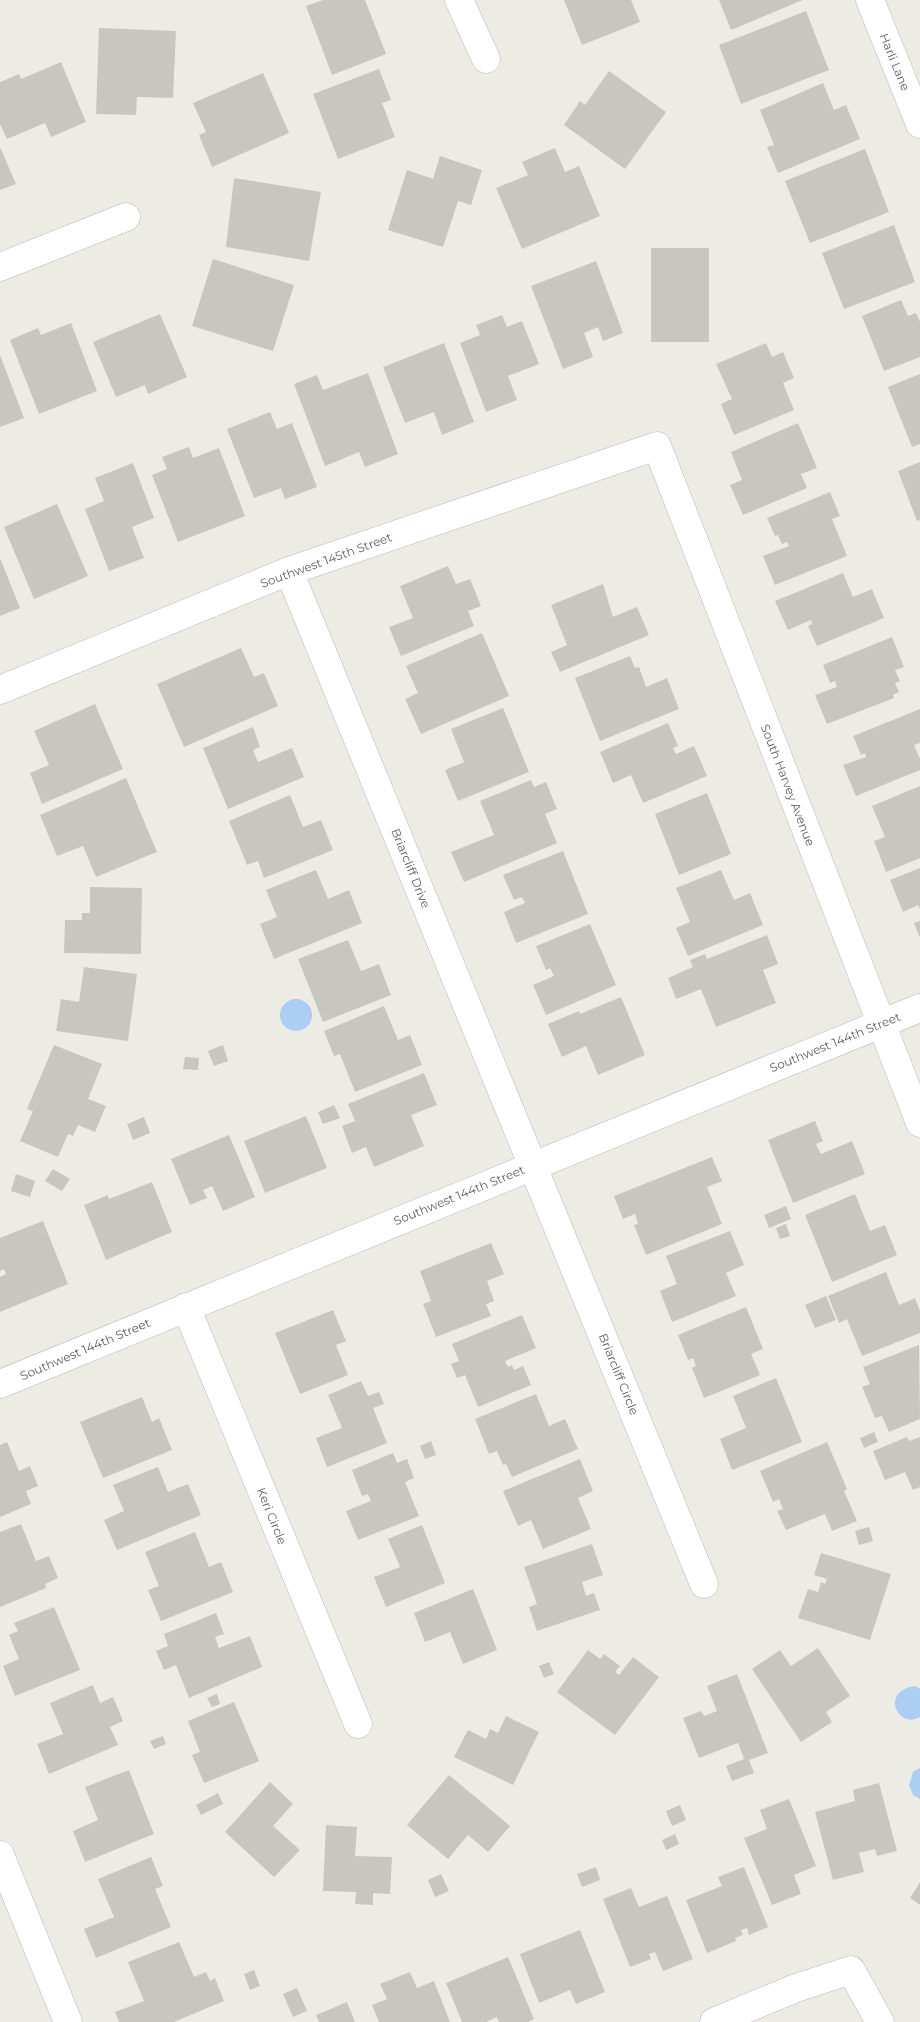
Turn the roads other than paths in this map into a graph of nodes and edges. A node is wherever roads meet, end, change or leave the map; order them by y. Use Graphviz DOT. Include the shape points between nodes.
graph roads {
  1 [pos="459,0"];
  2 [pos="870,0"];
  3 [pos="486,59"];
  4 [pos="920,124"];
  5 [pos="126,217"];
  6 [pos="0,267"];
  7 [pos="657,446"];
  8 [pos="289,571"];
  9 [pos="0,690"];
  10 [pos="920,1008"];
  11 [pos="880,1024"];
  12 [pos="920,1123"];
  13 [pos="533,1164"];
  14 [pos="186,1307"];
  15 [pos="0,1384"];
  16 [pos="704,1584"];
  17 [pos="358,1724"];
  18 [pos="0,1854"];
  19 [pos="7,1892"];
  20 [pos="68,2022"];
  21 [pos="714,2022"];
  22 [pos="880,2022"];
  1 -- 3 [label="street"];
  2 -- 4 [label="street, Harli Lane"];
  5 -- 6 [label="street"];
  7 -- 8 [label="street, Southwest 145th Street"];
  7 -- 11 [label="street, South Harvey Avenue"];
  8 -- 9 [label="street, Southwest 145th Street"];
  8 -- 13 [label="street, Briarcliff Drive"];
  10 -- 11 [label="street, Southwest 144th Street"];
  11 -- 12 [label="street, South Harvey Avenue"];
  11 -- 13 [label="street, Southwest 144th Street"];
  13 -- 14 [label="street, Southwest 144th Street"];
  13 -- 16 [label="street, Briarcliff Circle"];
  14 -- 15 [label="street, Southwest 144th Street"];
  14 -- 17 [label="street, Keri Circle"];
  18 -- 19 [label="street"];
  19 -- 20 [label="street"];
  21 -- 22 [label="street" via="796,1988 851,1970"];
}
